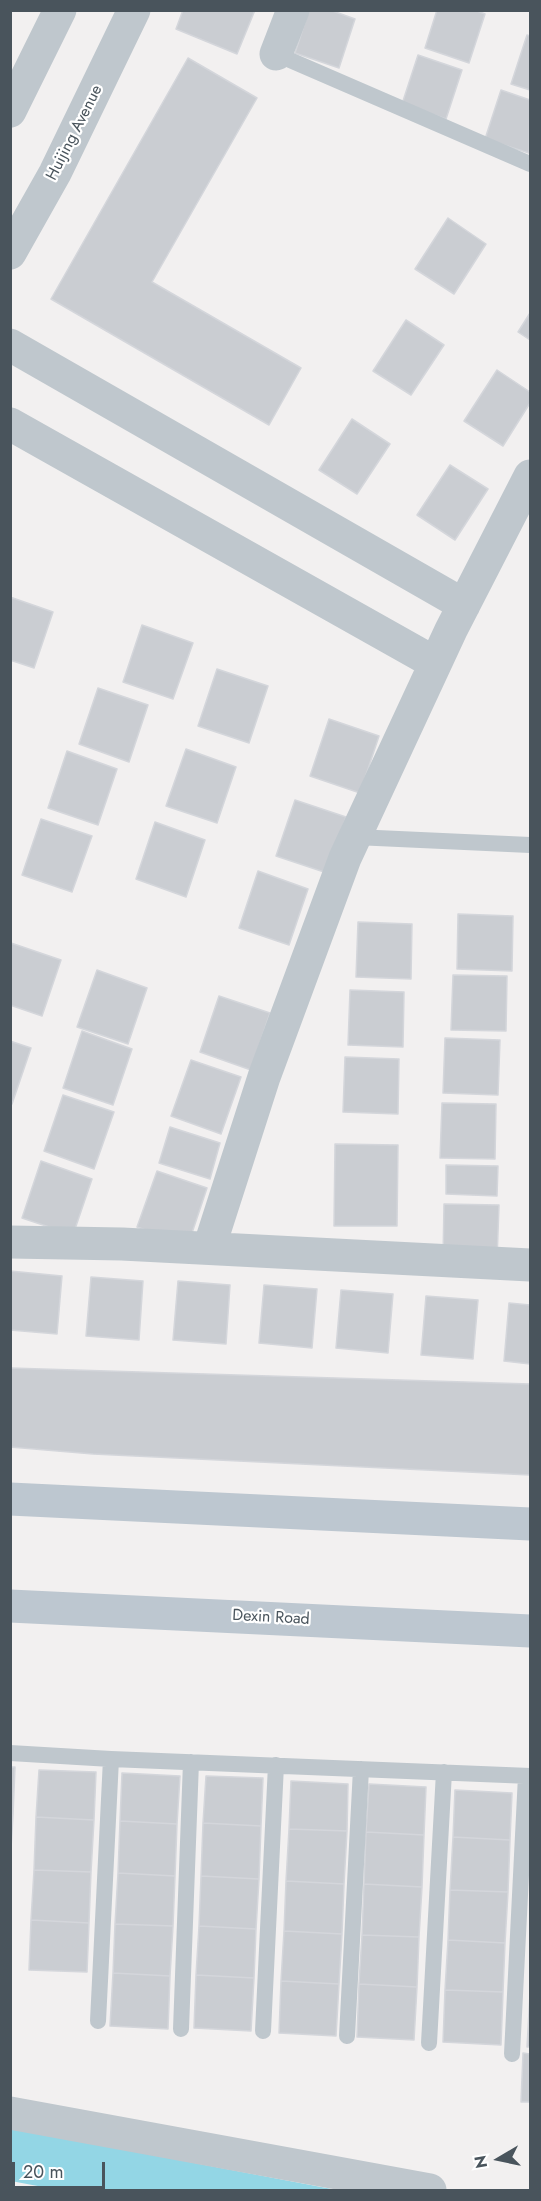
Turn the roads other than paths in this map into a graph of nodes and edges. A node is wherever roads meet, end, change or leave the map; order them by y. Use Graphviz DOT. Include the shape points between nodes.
graph roads {
  1 [pos="60,10"];
  2 [pos="134,10"];
  3 [pos="293,10"];
  4 [pos="276,54"];
  5 [pos="10,111"];
  6 [pos="531,164"];
  7 [pos="10,253"];
  8 [pos="10,345"];
  9 [pos="10,424"];
  10 [pos="531,476"];
  11 [pos="464,605"];
  12 [pos="435,663"];
  13 [pos="355,837"];
  14 [pos="531,845"];
  15 [pos="10,1242"];
  16 [pos="209,1248"];
  17 [pos="531,1265"];
  18 [pos="10,1499"];
  19 [pos="531,1524"];
  20 [pos="10,1606"];
  21 [pos="531,1631"];
  22 [pos="10,1753"];
  23 [pos="111,1759"];
  24 [pos="191,1762"];
  25 [pos="276,1765"];
  26 [pos="361,1769"];
  27 [pos="444,1772"];
  28 [pos="528,1776"];
  29 [pos="98,2021"];
  30 [pos="181,2029"];
  31 [pos="262,2031"];
  32 [pos="347,2036"];
  33 [pos="429,2043"];
  34 [pos="512,2054"];
  35 [pos="10,2113"];
  36 [pos="430,2190"];
  1 -- 5 [label="street"];
  2 -- 7 [label="street, Huijing Avenue" via="55,173"];
  3 -- 4 [label="street"];
  4 -- 6 [label="lane"];
  8 -- 11 [label="street"];
  9 -- 12 [label="street"];
  10 -- 11 [label="street"];
  11 -- 12 [label="street"];
  12 -- 13 [label="street"];
  13 -- 14 [label="lane"];
  13 -- 16 [label="street" via="264,1077"];
  15 -- 16 [label="street"];
  16 -- 17 [label="street"];
  18 -- 19 [label="main road"];
  20 -- 21 [label="main road, Dexin Road"];
  22 -- 23 [label="lane"];
  23 -- 24 [label="lane"];
  23 -- 29 [label="lane"];
  24 -- 25 [label="lane"];
  24 -- 30 [label="lane"];
  25 -- 26 [label="lane"];
  25 -- 31 [label="lane"];
  26 -- 27 [label="lane"];
  26 -- 32 [label="lane"];
  27 -- 28 [label="lane"];
  27 -- 33 [label="lane"];
  28 -- 34 [label="lane"];
  35 -- 36 [label="street"];
}
